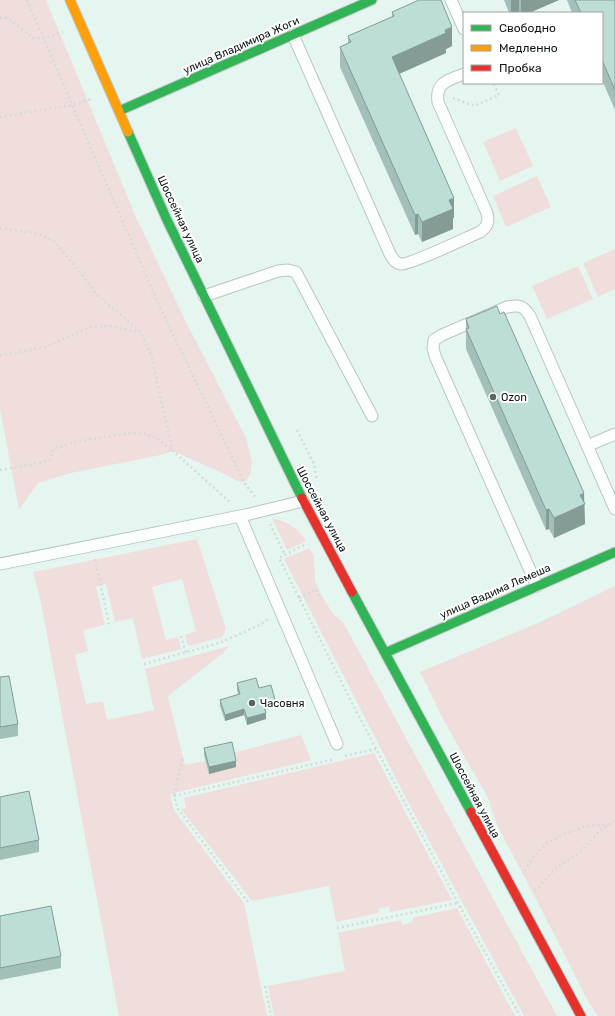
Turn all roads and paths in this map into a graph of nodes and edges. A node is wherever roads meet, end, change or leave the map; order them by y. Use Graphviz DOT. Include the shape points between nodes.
graph roads {
  1 [pos="27,0"];
  2 [pos="70,0"];
  3 [pos="372,0"];
  4 [pos="451,0"];
  5 [pos="0,18"];
  6 [pos="81,25"];
  7 [pos="463,27"];
  8 [pos="293,35"];
  9 [pos="43,38"];
  10 [pos="463,74"];
  11 [pos="494,84"];
  12 [pos="437,92"];
  13 [pos="111,93"];
  14 [pos="72,105"];
  15 [pos="119,111"];
  16 [pos="0,117"];
  17 [pos="0,228"];
  18 [pos="204,296"];
  19 [pos="141,332"];
  20 [pos="0,356"];
  21 [pos="372,416"];
  22 [pos="297,430"];
  23 [pos="615,434"];
  24 [pos="587,446"];
  25 [pos="173,451"];
  26 [pos="0,470"];
  27 [pos="317,483"];
  28 [pos="303,501"];
  29 [pos="615,509"];
  30 [pos="264,511"];
  31 [pos="242,516"];
  32 [pos="306,544"];
  33 [pos="92,546"];
  34 [pos="615,552"];
  35 [pos="285,555"];
  36 [pos="0,564"];
  37 [pos="537,586"];
  38 [pos="299,598"];
  39 [pos="321,600"];
  40 [pos="109,624"];
  41 [pos="260,625"];
  42 [pos="181,636"];
  43 [pos="186,653"];
  44 [pos="385,653"];
  45 [pos="144,664"];
  46 [pos="337,744"];
  47 [pos="376,749"];
  48 [pos="183,756"];
  49 [pos="345,756"];
  50 [pos="337,758"];
  51 [pos="174,796"];
  52 [pos="615,820"];
  53 [pos="610,824"];
  54 [pos="514,893"];
  55 [pos="248,902"];
  56 [pos="458,903"];
  57 [pos="521,905"];
  58 [pos="337,928"];
  59 [pos="265,986"];
  60 [pos="271,1016"];
  61 [pos="520,1016"];
  62 [pos="581,1016"];
  1 -- 9 [label="path"];
  2 -- 6 [label="main road, Шоссейная улица"];
  3 -- 8 [label="main road, улица Владимира Жоги"];
  4 -- 7 [label="lane"];
  5 -- 9 [label="path" via="9,18 33,38"];
  6 -- 9 [label="path"];
  6 -- 13 [label="main road, Шоссейная улица"];
  8 -- 12 [label="lane" via="390,254 395,262 403,264 480,232 489,220 438,102"];
  8 -- 15 [label="main road, улица Владимира Жоги"];
  9 -- 14 [label="path"];
  10 -- 12 [label="lane" via="446,82"];
  11 -- 12 [label="path" via="499,95 474,106"];
  13 -- 14 [label="path"];
  13 -- 15 [label="main road, Шоссейная улица"];
  14 -- 16 [label="path"];
  14 -- 30 [label="path" via="156,299 244,482"];
  15 -- 18 [label="main road, Шоссейная улица"];
  17 -- 19 [label="path" via="39,234 54,242 96,294"];
  18 -- 21 [label="lane" via="278,271 296,272"];
  18 -- 28 [label="main road, Шоссейная улица"];
  19 -- 20 [label="path" via="108,326 90,327 45,347"];
  19 -- 25 [label="path" via="154,360"];
  22 -- 27 [label="path" via="314,464"];
  23 -- 24 [label="lane"];
  24 -- 29 [label="lane"];
  24 -- 37 [label="lane" via="525,308 517,305 507,306 434,340 435,356"];
  25 -- 26 [label="path" via="158,439 130,432 78,441 53,449 50,459"];
  25 -- 31 [label="path"];
  28 -- 30 [label="lane"];
  28 -- 44 [label="main road, Шоссейная улица"];
  30 -- 31 [label="lane"];
  30 -- 35 [label="path"];
  31 -- 33 [label="lane"];
  31 -- 46 [label="lane"];
  32 -- 35 [label="path"];
  33 -- 36 [label="lane"];
  33 -- 40 [label="path"];
  34 -- 37 [label="main road, улица Вадима Лемеша"];
  35 -- 38 [label="path" via="279,558"];
  37 -- 44 [label="main road, улица Вадима Лемеша"];
  38 -- 39 [label="path" via="316,589"];
  38 -- 47 [label="path"];
  41 -- 43 [label="path" via="219,644"];
  42 -- 43 [label="path"];
  43 -- 45 [label="path"];
  44 -- 54 [label="main road, Шоссейная улица"];
  47 -- 49 [label="path"];
  47 -- 56 [label="path"];
  48 -- 51 [label="path"];
  50 -- 51 [label="path"];
  51 -- 55 [label="path" via="178,810"];
  52 -- 53 [label="path"];
  53 -- 54 [label="path" via="586,826 545,844 533,857"];
  53 -- 57 [label="path" via="579,853 557,867"];
  54 -- 57 [label="main road, Шоссейная улица"];
  56 -- 58 [label="path"];
  56 -- 61 [label="path"];
  57 -- 62 [label="main road, Шоссейная улица"];
  59 -- 60 [label="path"];
}
